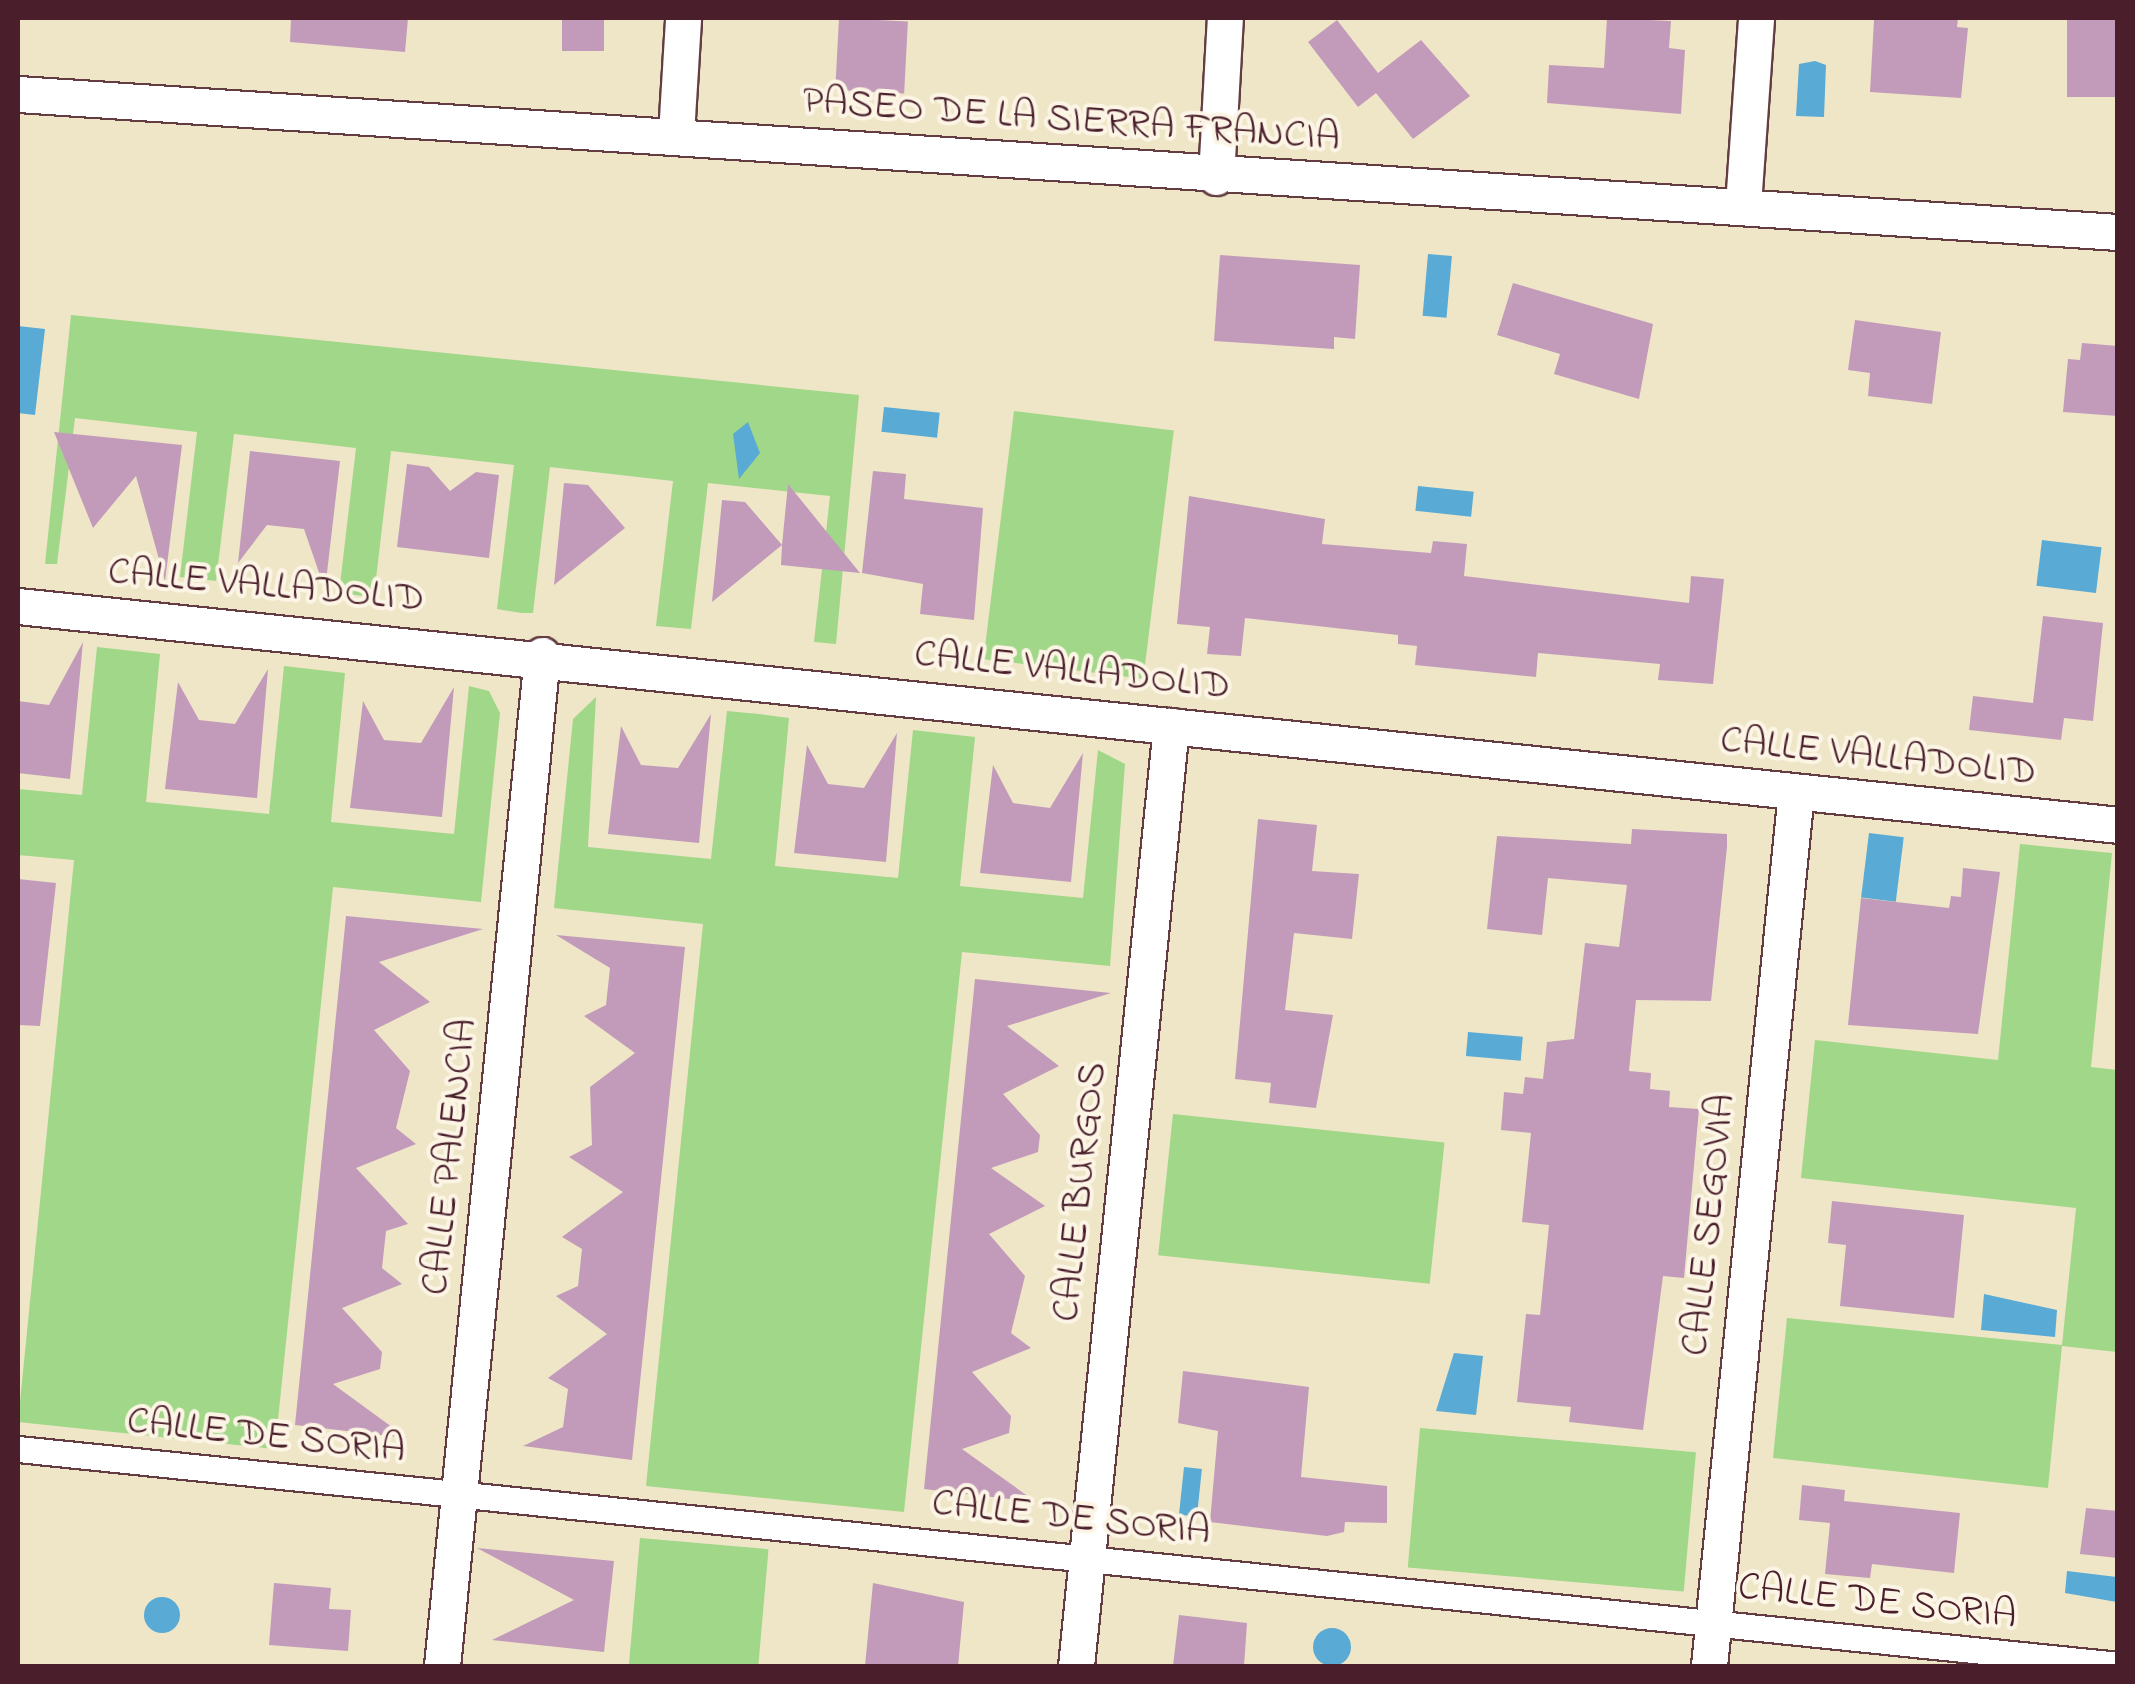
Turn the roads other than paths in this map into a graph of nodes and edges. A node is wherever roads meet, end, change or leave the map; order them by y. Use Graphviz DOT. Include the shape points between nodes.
graph roads {
  1 [pos="683,18"];
  2 [pos="1225,18"];
  3 [pos="1756,18"];
  4 [pos="18,94"];
  5 [pos="676,134"];
  6 [pos="1216,178"];
  7 [pos="1744,206"];
  8 [pos="2118,232"];
  9 [pos="18,606"];
  10 [pos="542,655"];
  11 [pos="1171,726"];
  12 [pos="1796,792"];
  13 [pos="2118,826"];
  14 [pos="18,1449"];
  15 [pos="461,1494"];
  16 [pos="1087,1559"];
  17 [pos="1713,1623"];
  18 [pos="2118,1665"];
  19 [pos="442,1666"];
  20 [pos="1076,1666"];
  21 [pos="1708,1666"];
  1 -- 5 [label="street"];
  2 -- 6 [label="street"];
  3 -- 7 [label="street"];
  4 -- 5 [label="street, PASEO DE LA SIERRA FRANCIA"];
  5 -- 6 [label="street, PASEO DE LA SIERRA FRANCIA"];
  6 -- 7 [label="street, PASEO DE LA SIERRA FRANCIA"];
  7 -- 8 [label="street, PASEO DE LA SIERRA FRANCIA"];
  9 -- 10 [label="street, CALLE VALLADOLID"];
  10 -- 11 [label="street, CALLE VALLADOLID"];
  10 -- 15 [label="street, CALLE PALENCIA"];
  11 -- 12 [label="street, CALLE VALLADOLID"];
  11 -- 16 [label="street, CALLE BURGOS"];
  12 -- 13 [label="street, CALLE VALLADOLID"];
  12 -- 17 [label="street, CALLE SEGOVIA"];
  14 -- 15 [label="street, CALLE DE SORIA"];
  15 -- 16 [label="street, CALLE DE SORIA"];
  15 -- 19 [label="street, CALLE PALENCIA"];
  16 -- 17 [label="street, CALLE DE SORIA"];
  16 -- 20 [label="street, CALLE BURGOS"];
  17 -- 18 [label="street, CALLE DE SORIA"];
  17 -- 21 [label="street, CALLE SEGOVIA"];
}
